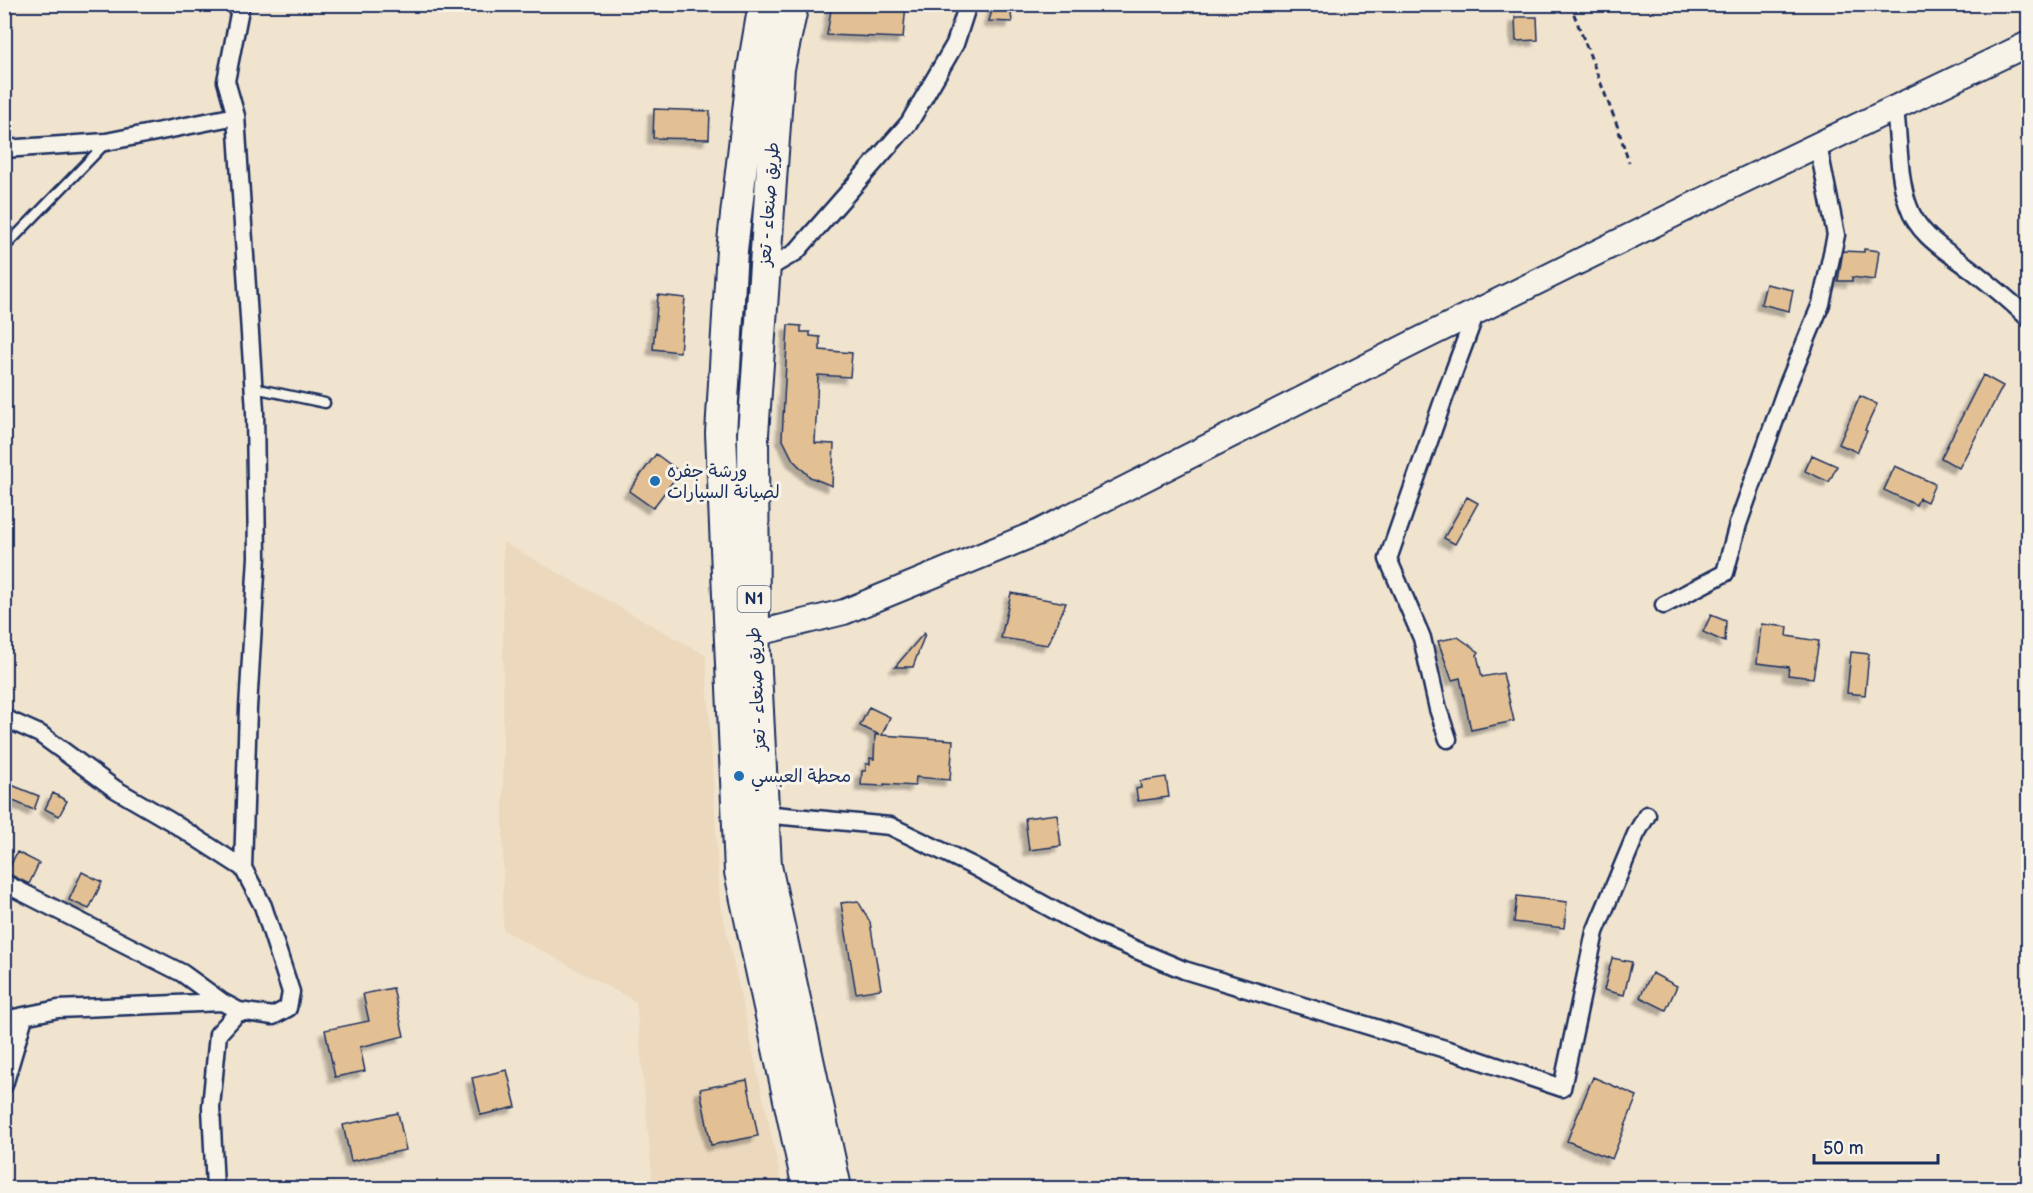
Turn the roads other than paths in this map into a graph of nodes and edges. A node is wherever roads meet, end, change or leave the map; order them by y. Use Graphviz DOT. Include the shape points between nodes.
graph roads {
  1 [pos="240,4"];
  2 [pos="764,4"];
  3 [pos="793,4"];
  4 [pos="968,4"];
  5 [pos="2028,44"];
  6 [pos="1895,109"];
  7 [pos="236,116"];
  8 [pos="106,142"];
  9 [pos="1818,146"];
  10 [pos="4,149"];
  11 [pos="4,248"];
  12 [pos="765,270"];
  13 [pos="1476,312"];
  14 [pos="2028,318"];
  15 [pos="254,388"];
  16 [pos="325,403"];
  17 [pos="1664,605"];
  18 [pos="754,634"];
  19 [pos="4,718"];
  20 [pos="1448,739"];
  21 [pos="763,814"];
  22 [pos="1647,815"];
  23 [pos="243,868"];
  24 [pos="4,883"];
  25 [pos="222,1002"];
  26 [pos="239,1011"];
  27 [pos="24,1017"];
  28 [pos="4,1020"];
  29 [pos="4,1085"];
  30 [pos="215,1188"];
  31 [pos="808,1188"];
  32 [pos="836,1188"];
  1 -- 7 [label="street" via="226,81"];
  2 -- 31 [label="highway, طريق صنعاء - تعز / N1" via="732,250 721,433 740,872"];
  3 -- 12 [label="highway, طريق صنعاء - تعز / N1" via="779,68"];
  4 -- 12 [label="street" via="955,44 909,123 796,252"];
  5 -- 6 [label="street"];
  6 -- 9 [label="street"];
  6 -- 14 [label="street" via="1904,186 1913,217 1930,239"];
  7 -- 8 [label="street"];
  7 -- 15 [label="street"];
  8 -- 10 [label="street"];
  8 -- 11 [label="lane"];
  9 -- 13 [label="street"];
  9 -- 17 [label="street" via="1836,234 1821,304 1786,389 1725,573"];
  12 -- 18 [label="highway, طريق صنعاء - تعز / N1" via="753,434"];
  13 -- 18 [label="street" via="1039,532 844,612"];
  13 -- 20 [label="street" via="1388,559 1422,638"];
  15 -- 16 [label="lane"];
  15 -- 23 [label="street" via="257,557"];
  18 -- 21 [label="highway, طريق صنعاء - تعز / N1"];
  19 -- 23 [label="street" via="40,735 115,789"];
  21 -- 22 [label="street" via="890,826 1096,933 1184,970 1562,1088 1595,932"];
  21 -- 32 [label="highway, طريق صنعاء - تعز / N1" via="766,866"];
  23 -- 26 [label="street" via="263,906 291,992 288,1008 273,1016"];
  24 -- 25 [label="street" via="182,973"];
  25 -- 26 [label="street"];
  25 -- 27 [label="street" via="58,1009"];
  26 -- 30 [label="street" via="218,1034 212,1107"];
  27 -- 28 [label="street"];
  27 -- 29 [label="street"];
}
